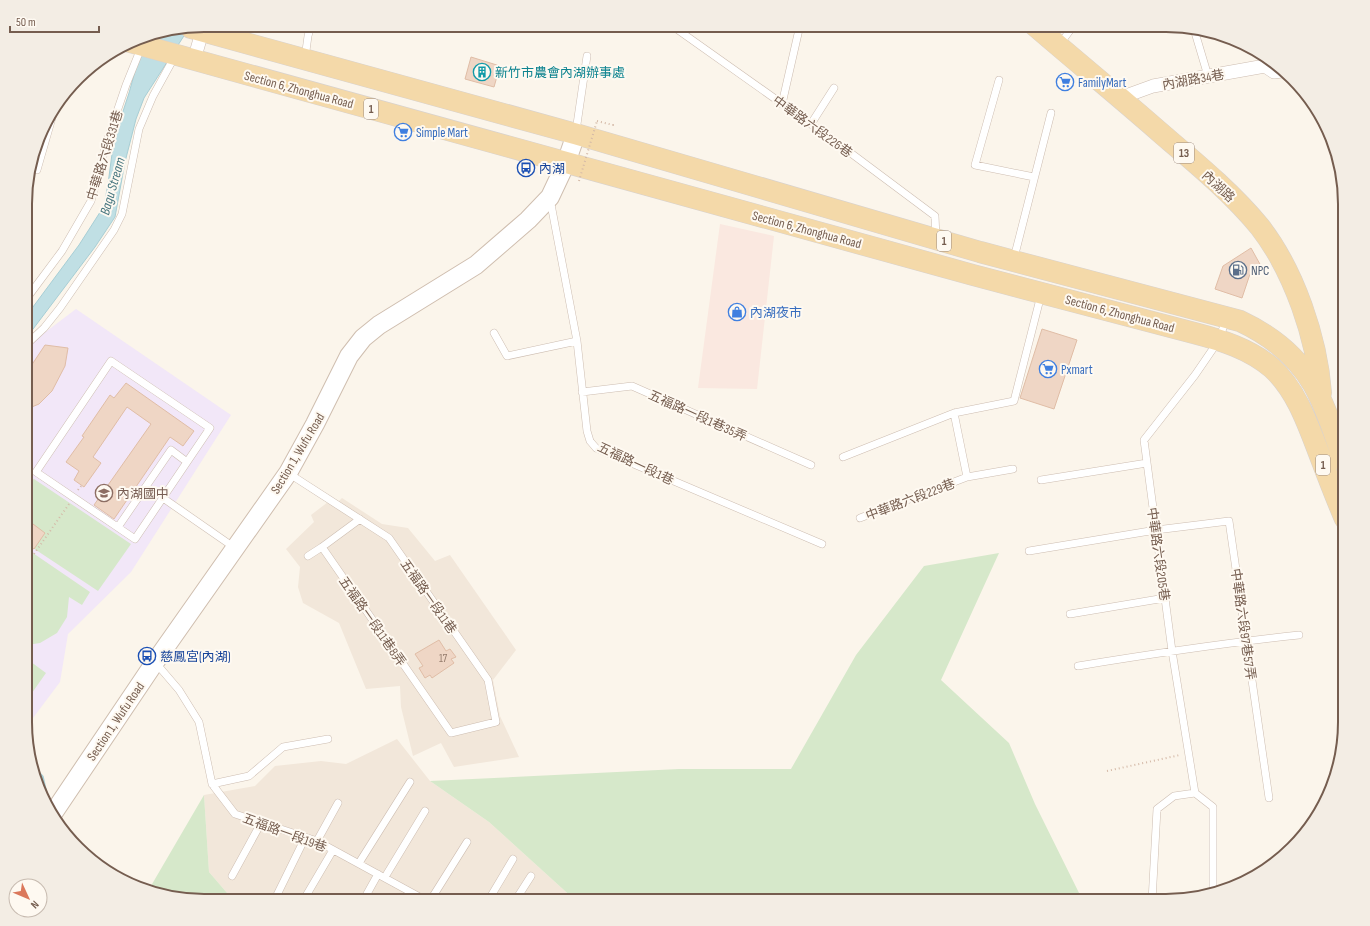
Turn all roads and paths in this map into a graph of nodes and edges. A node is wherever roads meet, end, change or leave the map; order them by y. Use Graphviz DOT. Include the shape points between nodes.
graph roads {
  1 [pos="197,32"];
  2 [pos="213,32"];
  3 [pos="309,32"];
  4 [pos="681,32"];
  5 [pos="798,32"];
  6 [pos="1042,32"];
  7 [pos="1069,32"];
  8 [pos="1196,34"];
  9 [pos="145,43"];
  10 [pos="139,45"];
  11 [pos="1058,46"];
  12 [pos="587,56"];
  13 [pos="185,57"];
  14 [pos="305,58"];
  15 [pos="1266,65"];
  16 [pos="1208,76"];
  17 [pos="999,80"];
  18 [pos="834,88"];
  19 [pos="1122,100"];
  20 [pos="782,104"];
  21 [pos="1051,113"];
  22 [pos="597,121"];
  23 [pos="811,124"];
  24 [pos="48,132"];
  25 [pos="576,134"];
  26 [pos="566,163"];
  27 [pos="37,170"];
  28 [pos="1034,177"];
  29 [pos="579,181"];
  30 [pos="550,197"];
  31 [pos="936,239"];
  32 [pos="980,252"];
  33 [pos="1013,260"];
  34 [pos="973,275"];
  35 [pos="32,290"];
  36 [pos="1042,293"];
  37 [pos="1302,308"];
  38 [pos="1227,316"];
  39 [pos="494,333"];
  40 [pos="32,339"];
  41 [pos="1219,340"];
  42 [pos="577,341"];
  43 [pos="1301,366"];
  44 [pos="582,392"];
  45 [pos="1322,403"];
  46 [pos="1302,411"];
  47 [pos="954,413"];
  48 [pos="1338,445"];
  49 [pos="843,457"];
  50 [pos="187,462"];
  51 [pos="1147,463"];
  52 [pos="811,464"];
  53 [pos="1013,469"];
  54 [pos="288,473"];
  55 [pos="967,477"];
  56 [pos="1041,480"];
  57 [pos="82,485"];
  58 [pos="73,497"];
  59 [pos="163,498"];
  60 [pos="1338,501"];
  61 [pos="860,518"];
  62 [pos="360,519"];
  63 [pos="118,527"];
  64 [pos="1156,530"];
  65 [pos="822,544"];
  66 [pos="322,547"];
  67 [pos="234,548"];
  68 [pos="1029,550"];
  69 [pos="34,554"];
  70 [pos="308,556"];
  71 [pos="1165,598"];
  72 [pos="1070,614"];
  73 [pos="1299,635"];
  74 [pos="1246,640"];
  75 [pos="1172,651"];
  76 [pos="155,662"];
  77 [pos="1078,666"];
  78 [pos="451,733"];
  79 [pos="328,739"];
  80 [pos="1189,753"];
  81 [pos="1107,771"];
  82 [pos="410,782"];
  83 [pos="212,784"];
  84 [pos="1195,793"];
  85 [pos="1269,798"];
  86 [pos="338,803"];
  87 [pos="56,809"];
  88 [pos="425,811"];
  89 [pos="261,823"];
  90 [pos="305,838"];
  91 [pos="317,841"];
  92 [pos="467,842"];
  93 [pos="333,850"];
  94 [pos="513,859"];
  95 [pos="359,863"];
  96 [pos="232,876"];
  97 [pos="382,876"];
  98 [pos="531,876"];
  99 [pos="1213,887"];
  100 [pos="277,894"];
  101 [pos="307,894"];
  102 [pos="369,894"];
  103 [pos="415,894"];
  104 [pos="430,894"];
  105 [pos="492,894"];
  106 [pos="519,894"];
  107 [pos="1152,894"];
  1 -- 13 [label="street"];
  2 -- 14 [label="main road, Section 6, Zhonghua Road / 1"];
  3 -- 14 [label="lane"];
  4 -- 20 [label="lane, 中華路六段226巷"];
  5 -- 20 [label="lane"];
  6 -- 11 [label="main road, 內湖路 / 13"];
  7 -- 11 [label="lane"];
  8 -- 16 [label="lane"];
  9 -- 13 [label="main road, 1"];
  10 -- 35 [label="lane, 中華路六段331巷" via="107,141 91,201 62,251"];
  11 -- 19 [label="main road, 內湖路 / 13"];
  12 -- 25 [label="lane"];
  13 -- 26 [label="main road, Section 6, Zhonghua Road / 1"];
  13 -- 40 [label="lane" via="153,96 139,129 122,214 114,230 60,308"];
  14 -- 25 [label="main road, Section 6, Zhonghua Road / 1"];
  15 -- 16 [label="street, 內湖路34巷"];
  16 -- 19 [label="street, 內湖路34巷" via="1153,86"];
  17 -- 28 [label="lane" via="974,165"];
  18 -- 23 [label="lane"];
  19 -- 37 [label="main road, 內湖路 / 13" via="1218,183 1255,222 1288,273"];
  20 -- 23 [label="lane, 中華路六段226巷"];
  21 -- 28 [label="lane"];
  22 -- 29 [label="path, bridge"];
  23 -- 31 [label="lane, 中華路六段226巷" via="936,216"];
  24 -- 27 [label="lane"];
  25 -- 26 [label="main road, Section 1, Wufu Road"];
  25 -- 31 [label="main road, Section 6, Zhonghua Road / 1"];
  26 -- 30 [label="main road, Section 1, Wufu Road"];
  26 -- 34 [label="main road, Section 6, Zhonghua Road / 1"];
  28 -- 33 [label="lane"];
  30 -- 42 [label="lane, 五福路一段1巷"];
  30 -- 54 [label="main road, Section 1, Wufu Road" via="528,220 476,265 379,325 363,338 349,356"];
  31 -- 32 [label="main road, Section 6, Zhonghua Road / 1"];
  32 -- 33 [label="main road, Section 6, Zhonghua Road / 1"];
  32 -- 34 [label="street"];
  33 -- 38 [label="main road, Section 6, Zhonghua Road / 1"];
  34 -- 36 [label="main road, Section 6, Zhonghua Road / 1"];
  36 -- 41 [label="main road, Section 6, Zhonghua Road / 1"];
  36 -- 47 [label="lane" via="1014,401"];
  37 -- 43 [label="main road, 內湖路 / 13" via="1305,347"];
  37 -- 45 [label="main road, 內湖路 / 13" via="1316,355"];
  38 -- 41 [label="lane, 中華路六段205巷"];
  38 -- 43 [label="main road, Section 6, Zhonghua Road / 1" via="1253,327 1282,346"];
  39 -- 42 [label="lane" via="508,356"];
  41 -- 46 [label="main road, Section 6, Zhonghua Road / 1" via="1244,350 1273,369"];
  41 -- 51 [label="lane, 中華路六段205巷" via="1144,440"];
  42 -- 44 [label="lane, 五福路一段1巷"];
  43 -- 45 [label="main road, Section 6, Zhonghua Road / 1"];
  43 -- 46 [label="main road, 內湖路 / 13" via="1298,389"];
  44 -- 52 [label="lane, 五福路一段1巷35弄" via="632,386"];
  44 -- 65 [label="lane, 五福路一段1巷" via="587,431 590,441 596,448"];
  45 -- 48 [label="main road, Section 6, Zhonghua Road / 1"];
  46 -- 60 [label="main road, Section 6, Zhonghua Road / 1"];
  47 -- 49 [label="lane"];
  47 -- 55 [label="lane, 中華路六段229巷"];
  50 -- 58 [label="lane" via="210,428 111,361 36,472"];
  50 -- 59 [label="lane"];
  50 -- 63 [label="lane" via="170,450"];
  51 -- 56 [label="lane"];
  51 -- 64 [label="lane, 中華路六段205巷"];
  53 -- 55 [label="lane"];
  54 -- 62 [label="lane, 五福路一段11巷"];
  54 -- 67 [label="main road, Section 1, Wufu Road"];
  55 -- 61 [label="lane, 中華路六段229巷"];
  57 -- 58 [label="path"];
  58 -- 63 [label="lane"];
  58 -- 69 [label="path"];
  59 -- 63 [label="lane" via="135,539"];
  59 -- 67 [label="lane"];
  62 -- 66 [label="lane"];
  62 -- 78 [label="lane, 五福路一段11巷" via="389,538 488,680 496,722"];
  64 -- 68 [label="lane"];
  64 -- 71 [label="lane, 中華路六段205巷"];
  64 -- 74 [label="lane, 中華路六段97巷57弄" via="1229,522"];
  66 -- 70 [label="lane"];
  66 -- 78 [label="lane, 五福路一段11巷8弄"];
  67 -- 76 [label="main road, Section 1, Wufu Road"];
  71 -- 72 [label="lane"];
  71 -- 75 [label="lane, 中華路六段205巷"];
  73 -- 74 [label="lane"];
  74 -- 75 [label="lane"];
  74 -- 85 [label="lane, 中華路六段97巷57弄"];
  75 -- 77 [label="lane"];
  75 -- 80 [label="lane, 中華路六段205巷"];
  76 -- 83 [label="lane, 五福路一段19巷" via="179,690 199,722"];
  76 -- 87 [label="main road, Section 1, Wufu Road"];
  79 -- 83 [label="lane" via="283,747 249,776"];
  80 -- 81 [label="path"];
  80 -- 84 [label="lane, 中華路六段205巷"];
  82 -- 95 [label="lane"];
  83 -- 89 [label="lane, 五福路一段19巷" via="235,814"];
  84 -- 99 [label="lane" via="1213,807"];
  84 -- 107 [label="lane" via="1174,796 1157,809"];
  86 -- 91 [label="lane"];
  88 -- 97 [label="lane"];
  89 -- 90 [label="lane, 五福路一段19巷"];
  89 -- 96 [label="lane"];
  90 -- 91 [label="lane, 五福路一段19巷"];
  90 -- 100 [label="lane"];
  91 -- 93 [label="lane, 五福路一段19巷"];
  92 -- 104 [label="lane"];
  93 -- 95 [label="lane, 五福路一段19巷"];
  93 -- 101 [label="lane"];
  94 -- 105 [label="lane"];
  95 -- 97 [label="lane, 五福路一段19巷"];
  97 -- 102 [label="lane"];
  97 -- 103 [label="lane, 五福路一段19巷"];
  98 -- 106 [label="lane"];
}
